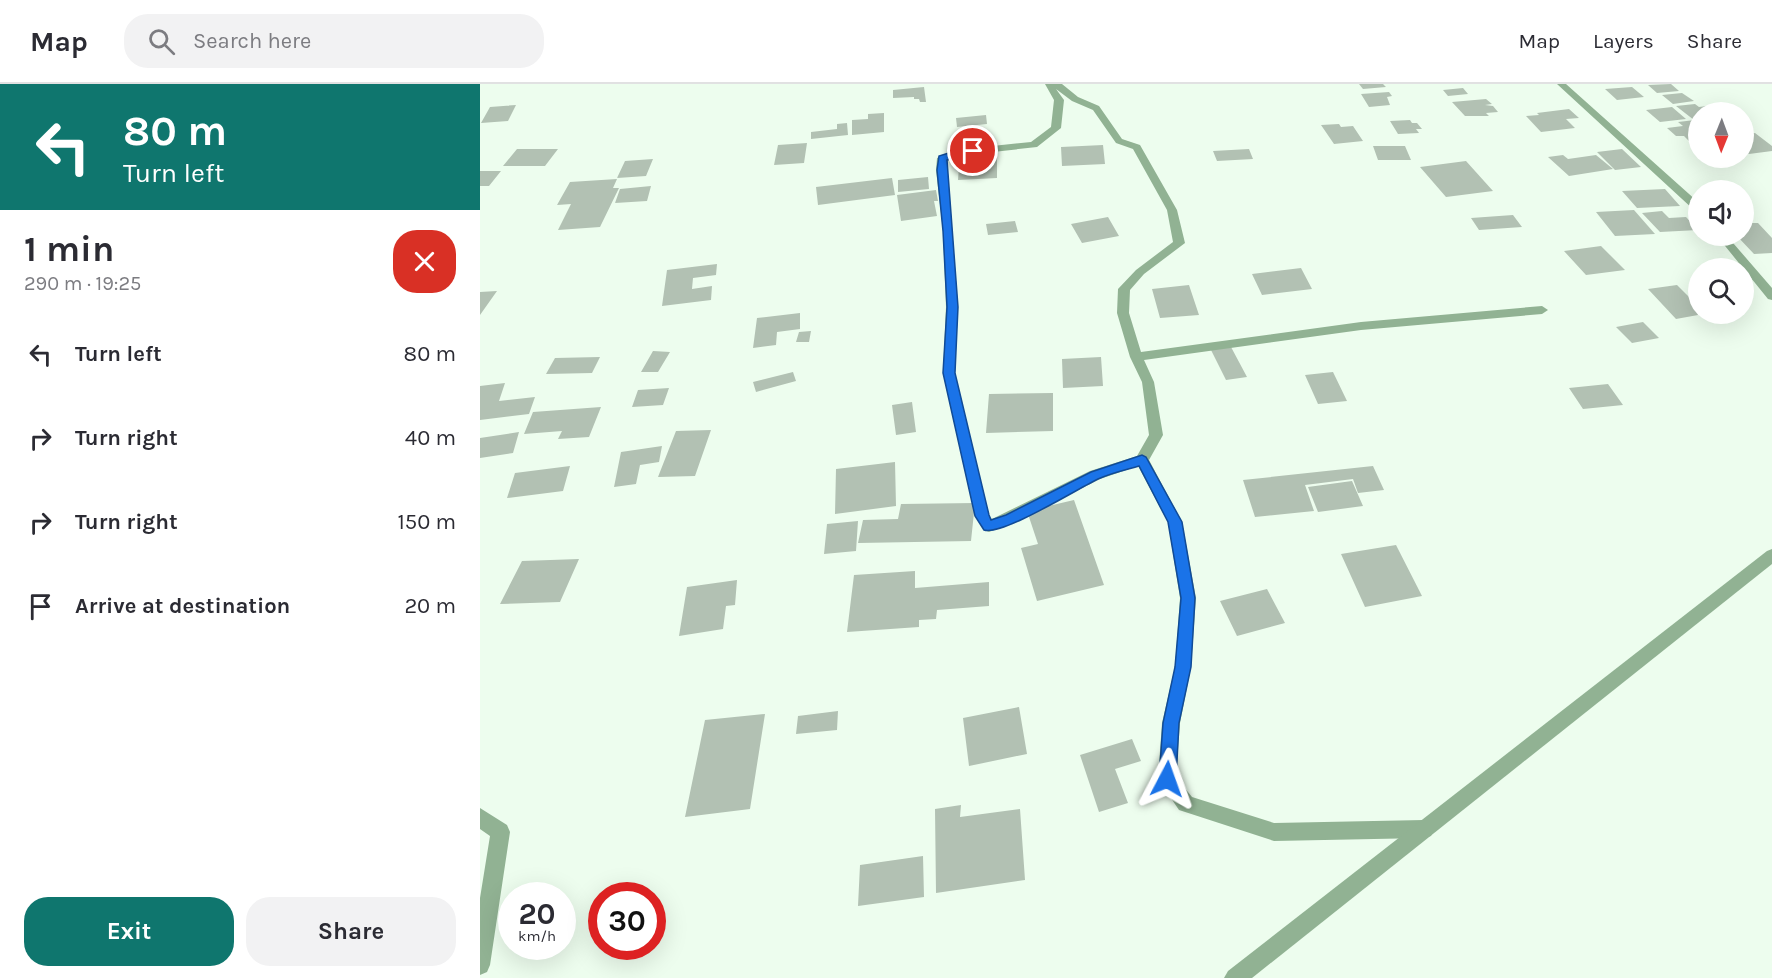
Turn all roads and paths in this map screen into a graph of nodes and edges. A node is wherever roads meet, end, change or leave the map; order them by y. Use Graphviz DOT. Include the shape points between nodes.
graph roads {
  1 [pos="1049,84"];
  2 [pos="1056,84"];
  3 [pos="1561,84"];
  4 [pos="1688,199"];
  5 [pos="1730,246"];
  6 [pos="1772,296"];
  7 [pos="1542,310"];
  8 [pos="1136,357"];
  9 [pos="1142,460"];
  10 [pos="1772,555"];
  11 [pos="480,816"];
  12 [pos="1424,829"];
  13 [pos="480,965"];
  14 [pos="1235,978"];
  1 -- 9 [label="street" via="1059,100 1056,128 1034,145 955,153 942,158 952,307 949,373 964,448 988,526 1095,475"];
  2 -- 8 [label="street" via="1075,99 1096,108 1119,141 1137,147 1172,210 1179,243 1124,289 1123,312"];
  3 -- 4 [label="street"];
  5 -- 6 [label="street"];
  7 -- 8 [label="street" via="1361,326"];
  8 -- 9 [label="street" via="1148,382 1156,435"];
  9 -- 12 [label="street" via="1175,522 1188,598 1167,779 1186,804 1274,832"];
  10 -- 12 [label="street"];
  11 -- 13 [label="street" via="500,832"];
  12 -- 14 [label="street"];
}
